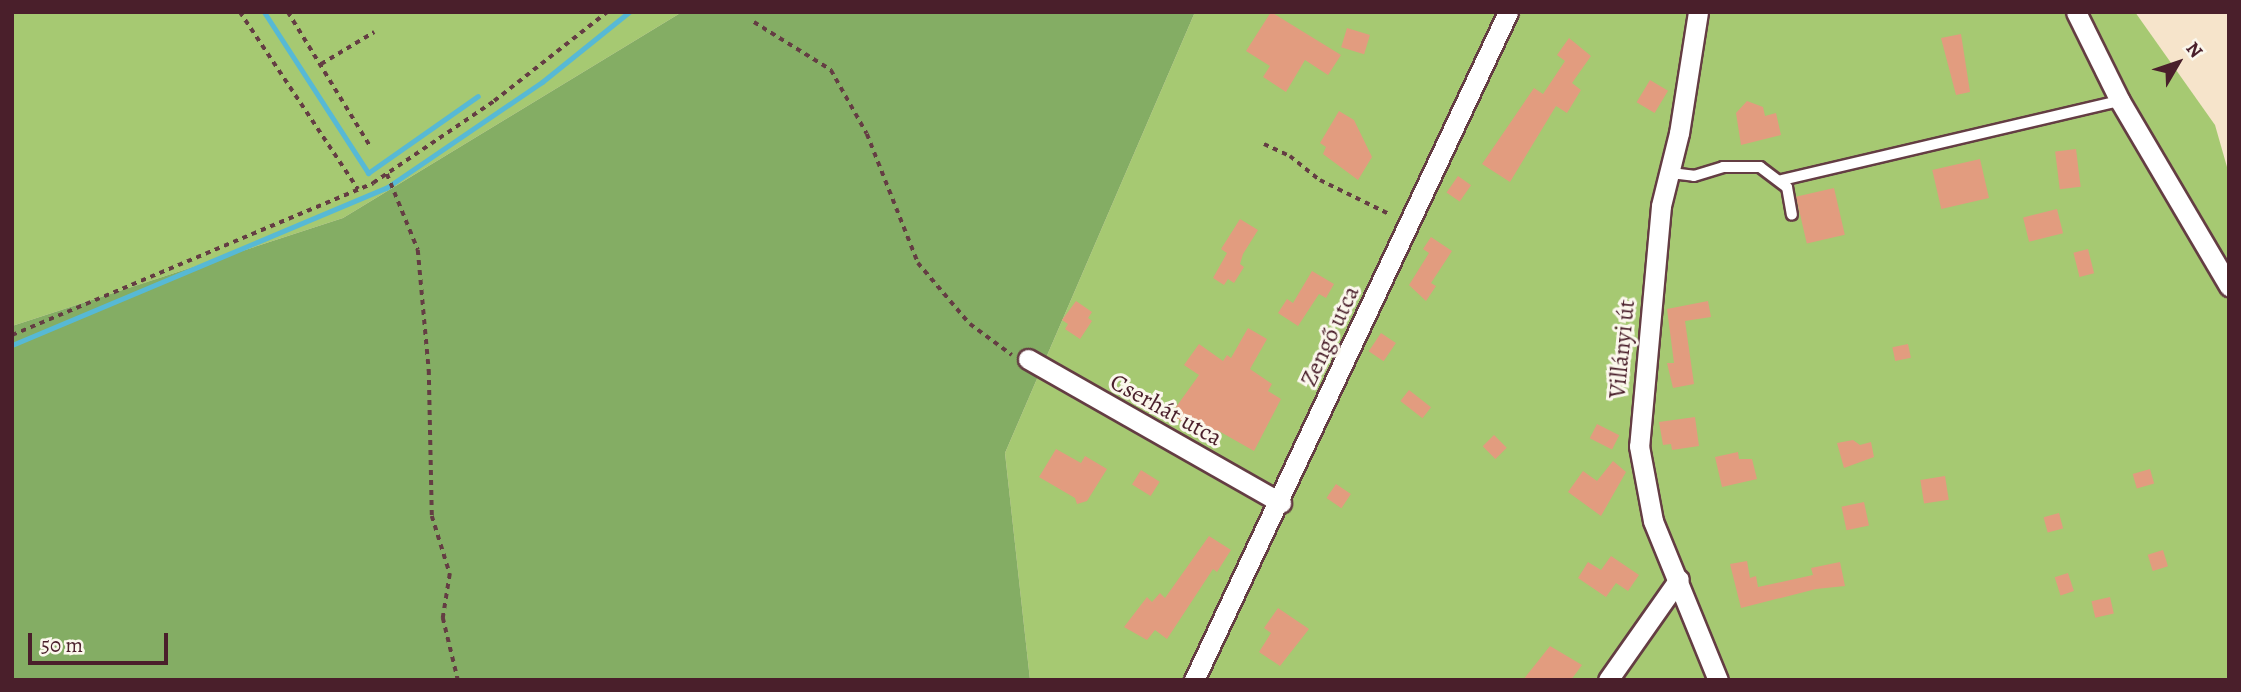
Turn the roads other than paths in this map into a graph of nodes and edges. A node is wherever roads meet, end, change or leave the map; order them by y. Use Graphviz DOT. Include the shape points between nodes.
graph roads {
  1 [pos="1508,12"];
  2 [pos="1698,12"];
  3 [pos="2076,12"];
  4 [pos="2120,101"];
  5 [pos="1671,173"];
  6 [pos="1782,180"];
  7 [pos="1792,215"];
  8 [pos="2229,286"];
  9 [pos="1028,359"];
  10 [pos="1281,503"];
  11 [pos="1679,579"];
  12 [pos="1194,680"];
  13 [pos="1608,680"];
  14 [pos="1718,680"];
  1 -- 10 [label="street, Zengő utca"];
  2 -- 5 [label="street, Villányi út"];
  3 -- 4 [label="street"];
  4 -- 6 [label="lane"];
  4 -- 8 [label="street"];
  5 -- 6 [label="lane" via="1694,176 1745,165 1771,171"];
  5 -- 11 [label="street, Villányi út" via="1660,218 1639,446 1653,521"];
  6 -- 7 [label="lane"];
  9 -- 10 [label="street, Cserhát utca"];
  10 -- 12 [label="street, Zengő utca"];
  11 -- 13 [label="street"];
  11 -- 14 [label="street, Villányi út"];
}
